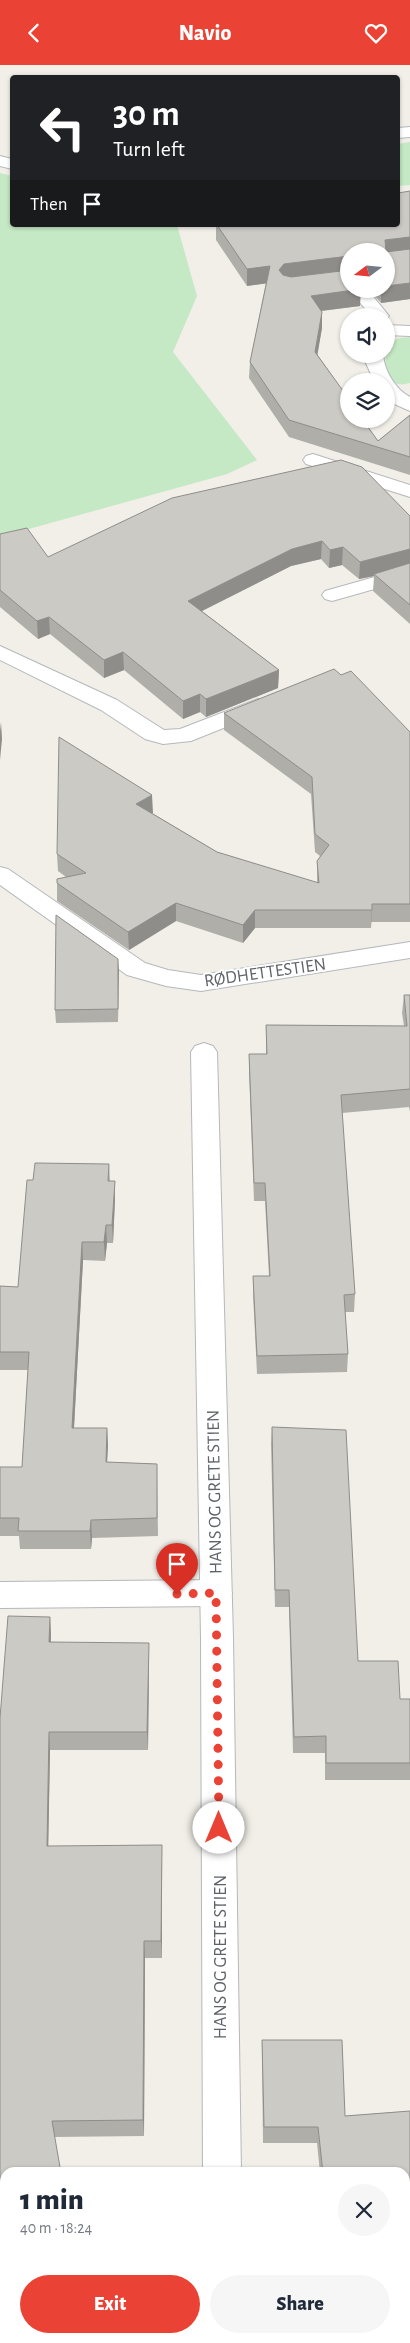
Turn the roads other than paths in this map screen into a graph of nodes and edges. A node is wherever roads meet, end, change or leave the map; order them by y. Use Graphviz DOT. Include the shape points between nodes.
graph roads {
  1 [pos="365,298"];
  2 [pos="373,308"];
  3 [pos="395,330"];
  4 [pos="410,331"];
  5 [pos="395,391"];
  6 [pos="406,399"];
  7 [pos="313,460"];
  8 [pos="410,491"];
  9 [pos="410,573"];
  10 [pos="332,595"];
  11 [pos="0,652"];
  12 [pos="273,700"];
  13 [pos="0,874"];
  14 [pos="410,950"];
  15 [pos="204,1052"];
  16 [pos="216,1593"];
  17 [pos="0,1595"];
  18 [pos="222,2167"];
  1 -- 2 [label="street"];
  3 -- 4 [label="street"];
  5 -- 6 [label="street"];
  7 -- 8 [label="street"];
  9 -- 10 [label="street"];
  11 -- 12 [label="street" via="108,705 163,737 183,736"];
  13 -- 14 [label="street, RØDHETTESTIEN" via="136,969 166,978 201,983"];
  15 -- 16 [label="street, HANS OG GRETE STIEN"];
  16 -- 17 [label="street"];
  16 -- 18 [label="street, HANS OG GRETE STIEN"];
}
